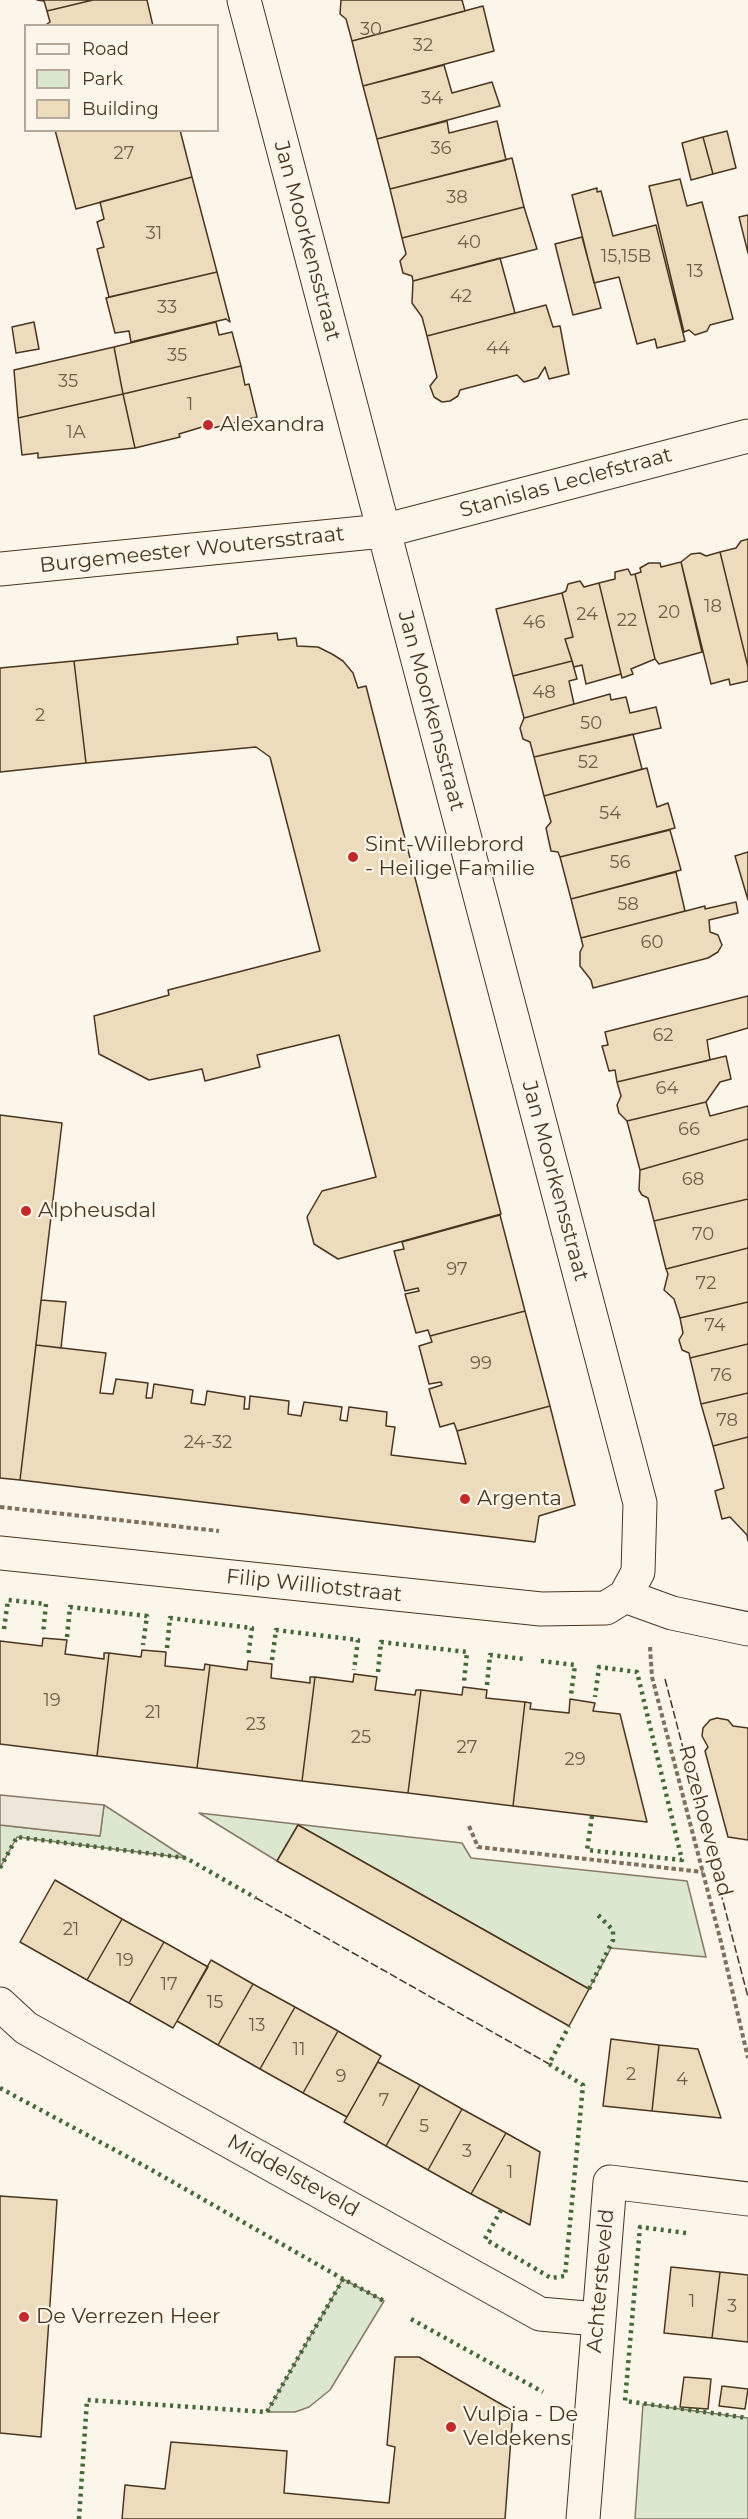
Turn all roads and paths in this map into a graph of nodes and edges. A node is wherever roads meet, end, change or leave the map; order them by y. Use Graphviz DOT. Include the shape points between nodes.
graph roads {
  1 [pos="244,0"];
  2 [pos="748,436"];
  3 [pos="384,531"];
  4 [pos="0,569"];
  5 [pos="0,1553"];
  6 [pos="625,1596"];
  7 [pos="748,1629"];
  8 [pos="469,1826"];
  9 [pos="703,1872"];
  10 [pos="0,2004"];
  11 [pos="748,2058"];
  12 [pos="748,2199"];
  13 [pos="597,2319"];
  14 [pos="583,2519"];
  1 -- 3 [label="street, Jan Moorkensstraat"];
  2 -- 3 [label="street, Stanislas Leclefstraat"];
  3 -- 4 [label="street, Burgemeester Woutersstraat"];
  3 -- 6 [label="street, Jan Moorkensstraat" via="640,1503 638,1572"];
  5 -- 6 [label="street, Filip Williotstraat" via="541,1609 606,1608"];
  6 -- 7 [label="street" via="672,1613"];
  6 -- 9 [label="path, Rozehoevepad" via="649,1642 652,1677"];
  8 -- 9 [label="path" via="478,1846"];
  9 -- 11 [label="path, Rozehoevepad"];
  10 -- 13 [label="street, Middelsteveld" via="26,2028 540,2314"];
  12 -- 13 [label="street, Achtersteveld" via="610,2182"];
  13 -- 14 [label="street, Achtersteveld"];
}
